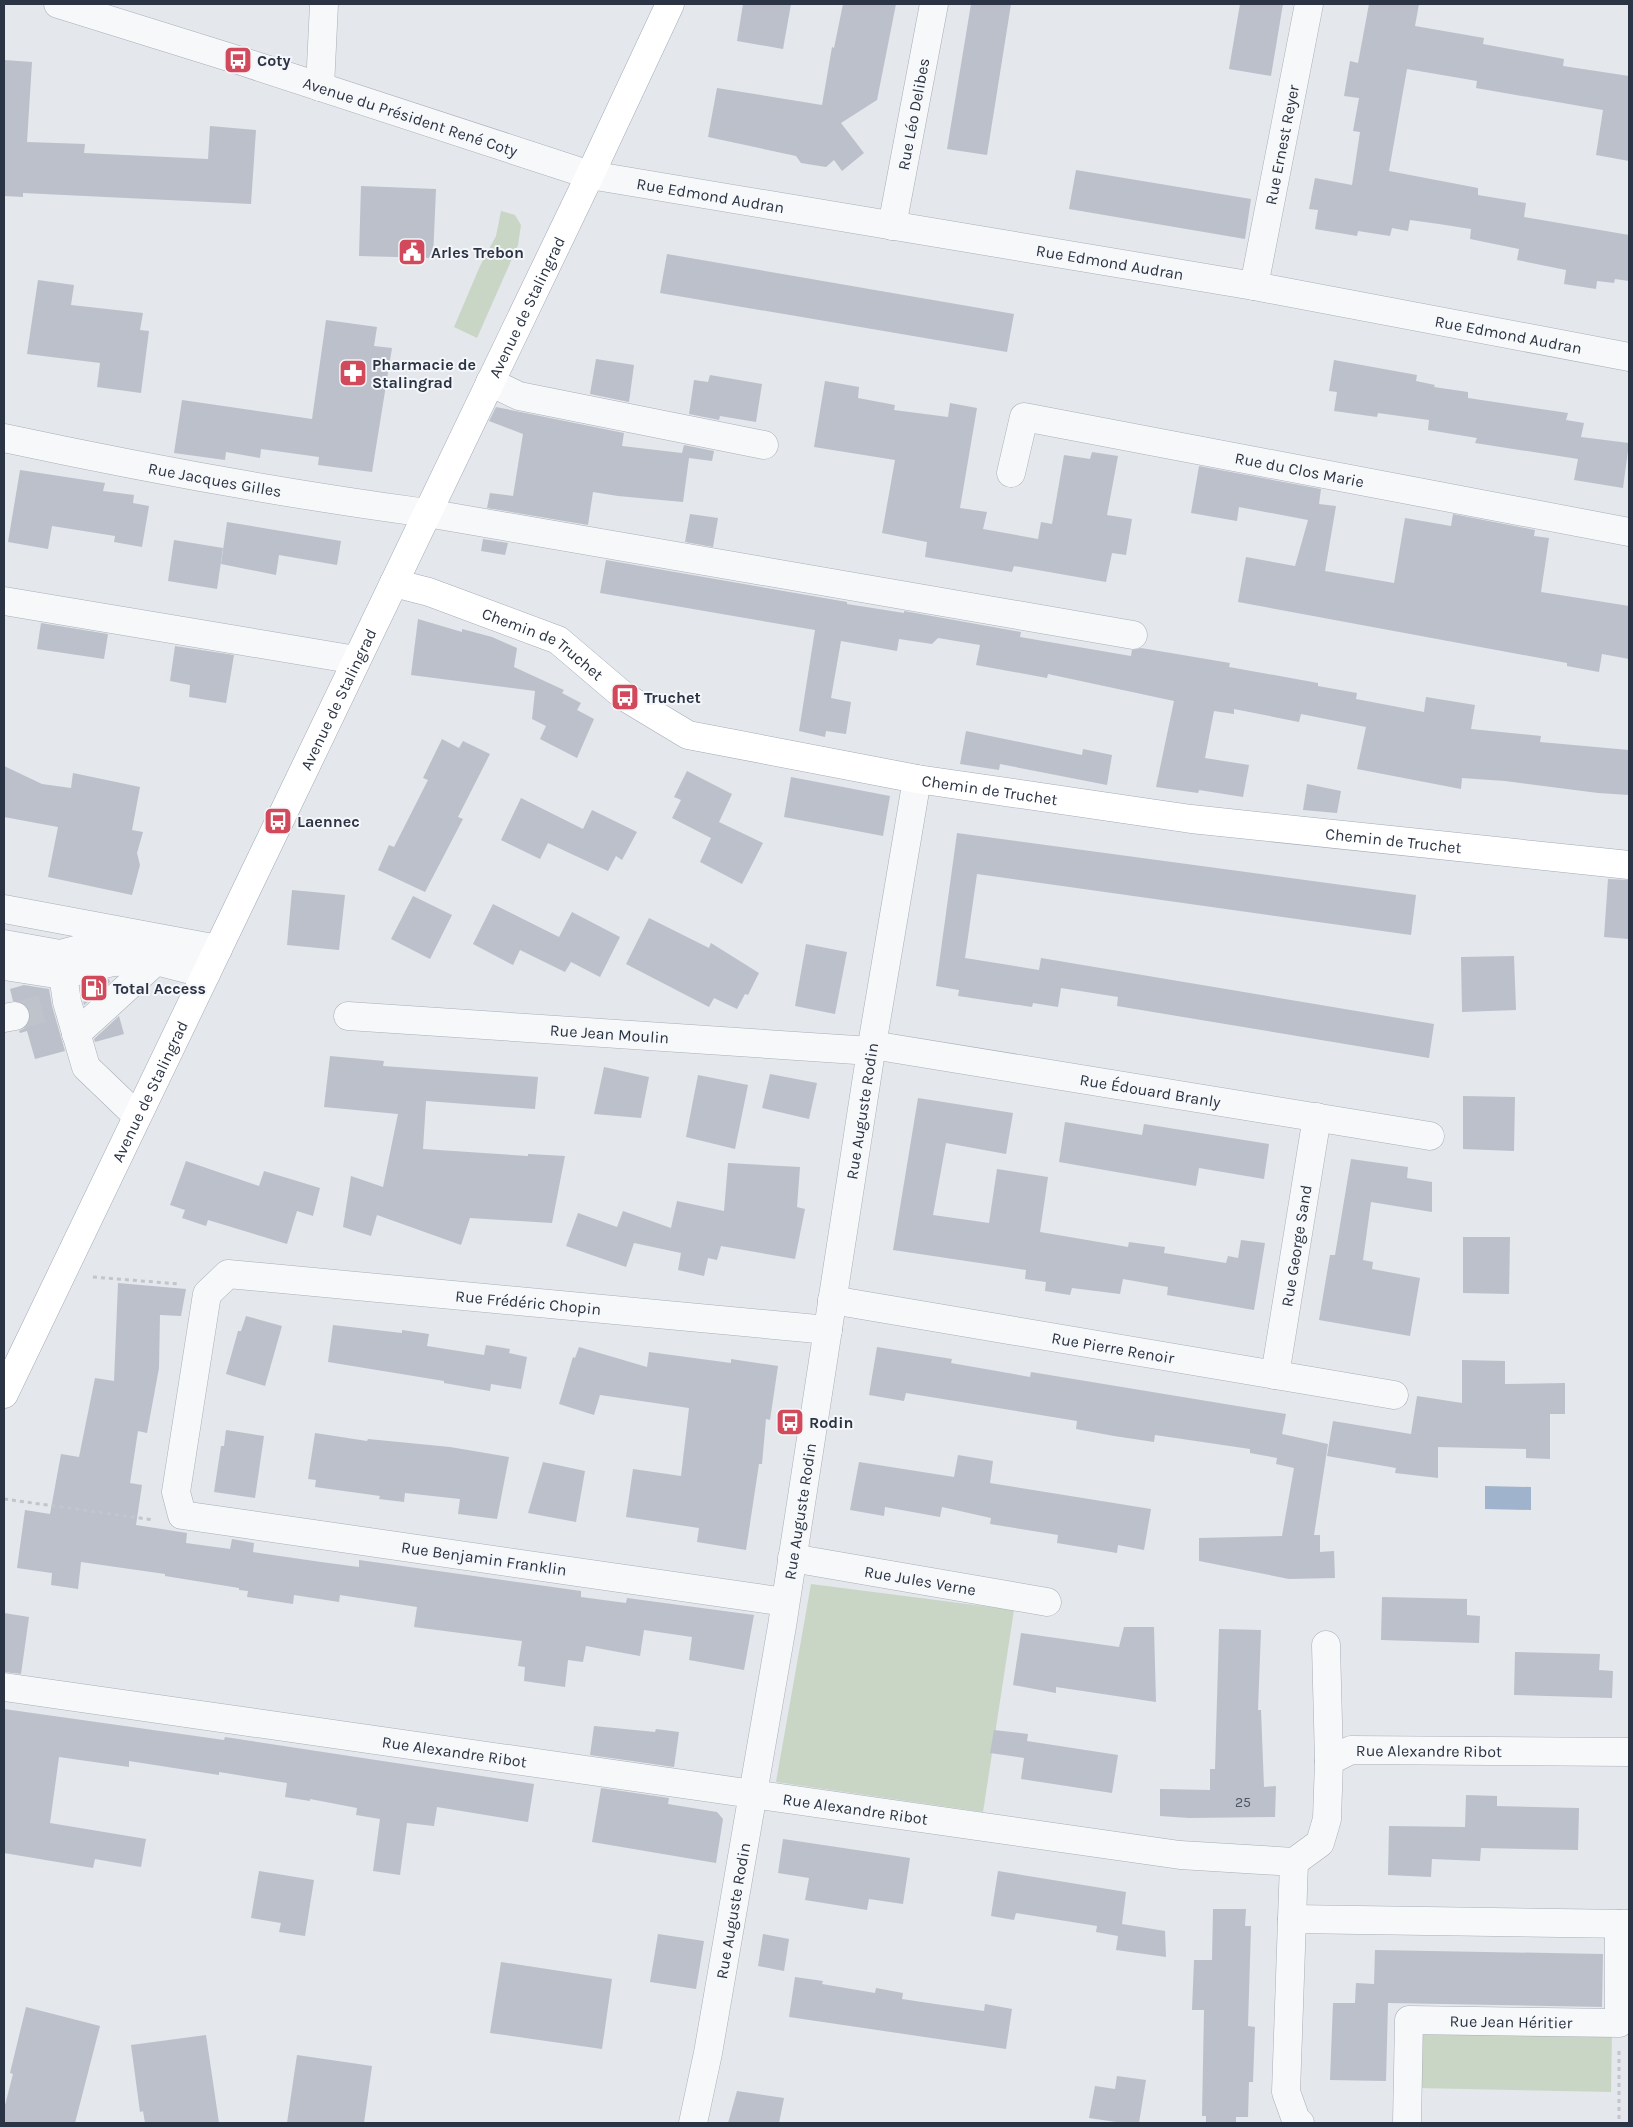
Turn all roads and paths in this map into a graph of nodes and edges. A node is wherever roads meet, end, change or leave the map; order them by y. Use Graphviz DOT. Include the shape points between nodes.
graph roads {
  1 [pos="58,4"];
  2 [pos="324,4"];
  3 [pos="670,4"];
  4 [pos="934,4"];
  5 [pos="1309,4"];
  6 [pos="320,86"];
  7 [pos="590,175"];
  8 [pos="892,226"];
  9 [pos="1254,286"];
  10 [pos="1629,357"];
  11 [pos="490,382"];
  12 [pos="4,438"];
  13 [pos="764,445"];
  14 [pos="1011,473"];
  15 [pos="427,513"];
  16 [pos="1629,532"];
  17 [pos="394,583"];
  18 [pos="4,601"];
  19 [pos="1133,635"];
  20 [pos="356,660"];
  21 [pos="917,779"];
  22 [pos="1629,865"];
  23 [pos="4,909"];
  24 [pos="4,944"];
  25 [pos="218,949"];
  26 [pos="156,961"];
  27 [pos="61,965"];
  28 [pos="4,966"];
  29 [pos="206,974"];
  30 [pos="348,1016"];
  31 [pos="73,1024"];
  32 [pos="872,1048"];
  33 [pos="138,1116"];
  34 [pos="1317,1117"];
  35 [pos="1430,1136"];
  36 [pos="93,1277"];
  37 [pos="221,1281"];
  38 [pos="832,1300"];
  39 [pos="828,1330"];
  40 [pos="1275,1375"];
  41 [pos="4,1394"];
  42 [pos="1394,1395"];
  43 [pos="4,1500"];
  44 [pos="182,1514"];
  45 [pos="792,1558"];
  46 [pos="785,1602"];
  47 [pos="1047,1602"];
  48 [pos="1326,1645"];
  49 [pos="4,1687"];
  50 [pos="1629,1752"];
  51 [pos="1329,1761"];
  52 [pos="753,1795"];
  53 [pos="1294,1862"];
  54 [pos="1292,1919"];
  55 [pos="1624,1924"];
  56 [pos="1619,2023"];
  57 [pos="693,2123"];
  58 [pos="1300,2123"];
  59 [pos="1407,2123"];
  60 [pos="1619,2123"];
  1 -- 6 [label="street, Avenue du Président René Coty"];
  2 -- 6 [label="street"];
  3 -- 7 [label="main road, Avenue de Stalingrad"];
  4 -- 8 [label="street, Rue Léo Delibes"];
  5 -- 9 [label="street, Rue Ernest Reyer"];
  6 -- 7 [label="street, Avenue du Président René Coty"];
  7 -- 8 [label="street, Rue Edmond Audran"];
  7 -- 11 [label="main road, Avenue de Stalingrad"];
  8 -- 9 [label="street, Rue Edmond Audran"];
  9 -- 10 [label="street, Rue Edmond Audran"];
  11 -- 13 [label="street" via="520,396"];
  11 -- 15 [label="main road, Avenue de Stalingrad"];
  12 -- 15 [label="street, Rue Jacques Gilles" via="148,468"];
  14 -- 16 [label="street, Rue du Clos Marie" via="1024,417"];
  15 -- 17 [label="main road, Avenue de Stalingrad"];
  15 -- 19 [label="street, Rue Jacques Gilles"];
  17 -- 20 [label="main road, Avenue de Stalingrad"];
  17 -- 21 [label="main road, Chemin de Truchet" via="428,592 558,640 624,697 688,735"];
  18 -- 20 [label="street"];
  20 -- 25 [label="main road, Avenue de Stalingrad"];
  21 -- 22 [label="main road, Chemin de Truchet" via="1191,819"];
  21 -- 32 [label="street, Rue Auguste Rodin"];
  23 -- 25 [label="street"];
  24 -- 27 [label="street"];
  25 -- 29 [label="main road, Avenue de Stalingrad"];
  26 -- 27 [label="street"];
  26 -- 29 [label="street"];
  26 -- 31 [label="street"];
  27 -- 28 [label="street"];
  27 -- 31 [label="street"];
  29 -- 33 [label="main road, Avenue de Stalingrad"];
  30 -- 32 [label="street, Rue Jean Moulin"];
  31 -- 33 [label="street" via="86,1067"];
  32 -- 34 [label="street, Rue Édouard Branly"];
  32 -- 38 [label="street, Rue Auguste Rodin"];
  33 -- 41 [label="main road, Avenue de Stalingrad"];
  34 -- 35 [label="street, Rue Édouard Branly"];
  34 -- 40 [label="street, Rue George Sand"];
  36 -- 37 [label="path"];
  37 -- 39 [label="street, Rue Frédéric Chopin"];
  37 -- 44 [label="street" via="207,1294 176,1492"];
  38 -- 39 [label="street, Rue Auguste Rodin"];
  38 -- 40 [label="street, Rue Pierre Renoir"];
  39 -- 45 [label="street, Rue Auguste Rodin"];
  40 -- 42 [label="street, Rue Pierre Renoir"];
  43 -- 44 [label="path" via="167,1522"];
  44 -- 46 [label="street, Rue Benjamin Franklin"];
  45 -- 46 [label="street, Rue Auguste Rodin"];
  45 -- 47 [label="street, Rue Jules Verne"];
  46 -- 52 [label="street, Rue Auguste Rodin"];
  48 -- 51 [label="street"];
  49 -- 52 [label="street, Rue Alexandre Ribot"];
  50 -- 51 [label="street, Rue Alexandre Ribot" via="1351,1750"];
  51 -- 53 [label="street" via="1327,1819 1320,1843"];
  52 -- 53 [label="street, Rue Alexandre Ribot" via="1180,1856"];
  52 -- 57 [label="street, Rue Auguste Rodin"];
  53 -- 54 [label="street"];
  54 -- 55 [label="street"];
  54 -- 58 [label="street" via="1286,2092"];
  55 -- 56 [label="street"];
  56 -- 59 [label="street, Rue Jean Héritier" via="1409,2020"];
  56 -- 60 [label="path"];
}
